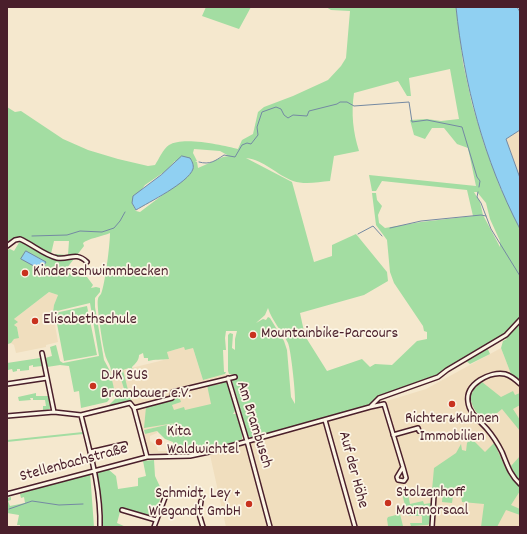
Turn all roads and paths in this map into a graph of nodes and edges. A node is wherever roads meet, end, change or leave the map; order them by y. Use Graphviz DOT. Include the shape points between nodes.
graph roads {
  1 [pos="7,246"];
  2 [pos="87,262"];
  3 [pos="520,320"];
  4 [pos="42,354"];
  5 [pos="235,377"];
  6 [pos="47,378"];
  7 [pos="228,378"];
  8 [pos="7,384"];
  9 [pos="520,384"];
  10 [pos="370,407"];
  11 [pos="134,408"];
  12 [pos="54,412"];
  13 [pos="81,415"];
  14 [pos="7,416"];
  15 [pos="325,420"];
  16 [pos="419,431"];
  17 [pos="393,435"];
  18 [pos="247,441"];
  19 [pos="125,444"];
  20 [pos="90,452"];
  21 [pos="147,457"];
  22 [pos="403,467"];
  23 [pos="95,470"];
  24 [pos="520,484"];
  25 [pos="7,494"];
  26 [pos="166,495"];
  27 [pos="434,495"];
  28 [pos="201,501"];
  29 [pos="122,510"];
  30 [pos="156,520"];
  31 [pos="100,527"];
  32 [pos="154,527"];
  33 [pos="203,527"];
  34 [pos="270,527"];
  35 [pos="355,527"];
  36 [pos="432,527"];
  1 -- 2 [label="street" via="20,239 54,257 76,256"];
  3 -- 10 [label="street, Stellenbachstraße" via="506,335 438,378 379,398"];
  4 -- 6 [label="street"];
  5 -- 7 [label="street"];
  6 -- 8 [label="street"];
  6 -- 12 [label="street"];
  7 -- 11 [label="street, Am Brambusch" via="173,392 172,398"];
  7 -- 18 [label="street, Am Brambusch"];
  9 -- 24 [label="street" via="504,374 487,376 471,389 468,401 473,413 495,440 512,474"];
  10 -- 15 [label="street, Stellenbachstraße"];
  10 -- 17 [label="street, Stellenbachstraße" via="384,404"];
  11 -- 13 [label="street" via="133,404 128,403"];
  11 -- 21 [label="street, Stellenbachstraße"];
  12 -- 13 [label="street"];
  12 -- 14 [label="street"];
  13 -- 20 [label="street"];
  15 -- 18 [label="street, Stellenbachstraße"];
  15 -- 35 [label="street, Auf der Höhe"];
  16 -- 17 [label="street" via="418,428"];
  17 -- 22 [label="street, Stellenbachstraße"];
  18 -- 21 [label="street, Stellenbachstraße" via="190,456"];
  18 -- 34 [label="street, Am Brambusch"];
  19 -- 20 [label="street"];
  20 -- 23 [label="street"];
  21 -- 23 [label="street, Stellenbachstraße"];
  23 -- 25 [label="street, Stellenbachstraße"];
  23 -- 31 [label="street"];
  26 -- 30 [label="street"];
  27 -- 36 [label="street"];
  28 -- 33 [label="street" via="199,514"];
  29 -- 30 [label="street"];
  30 -- 32 [label="street"];
}
